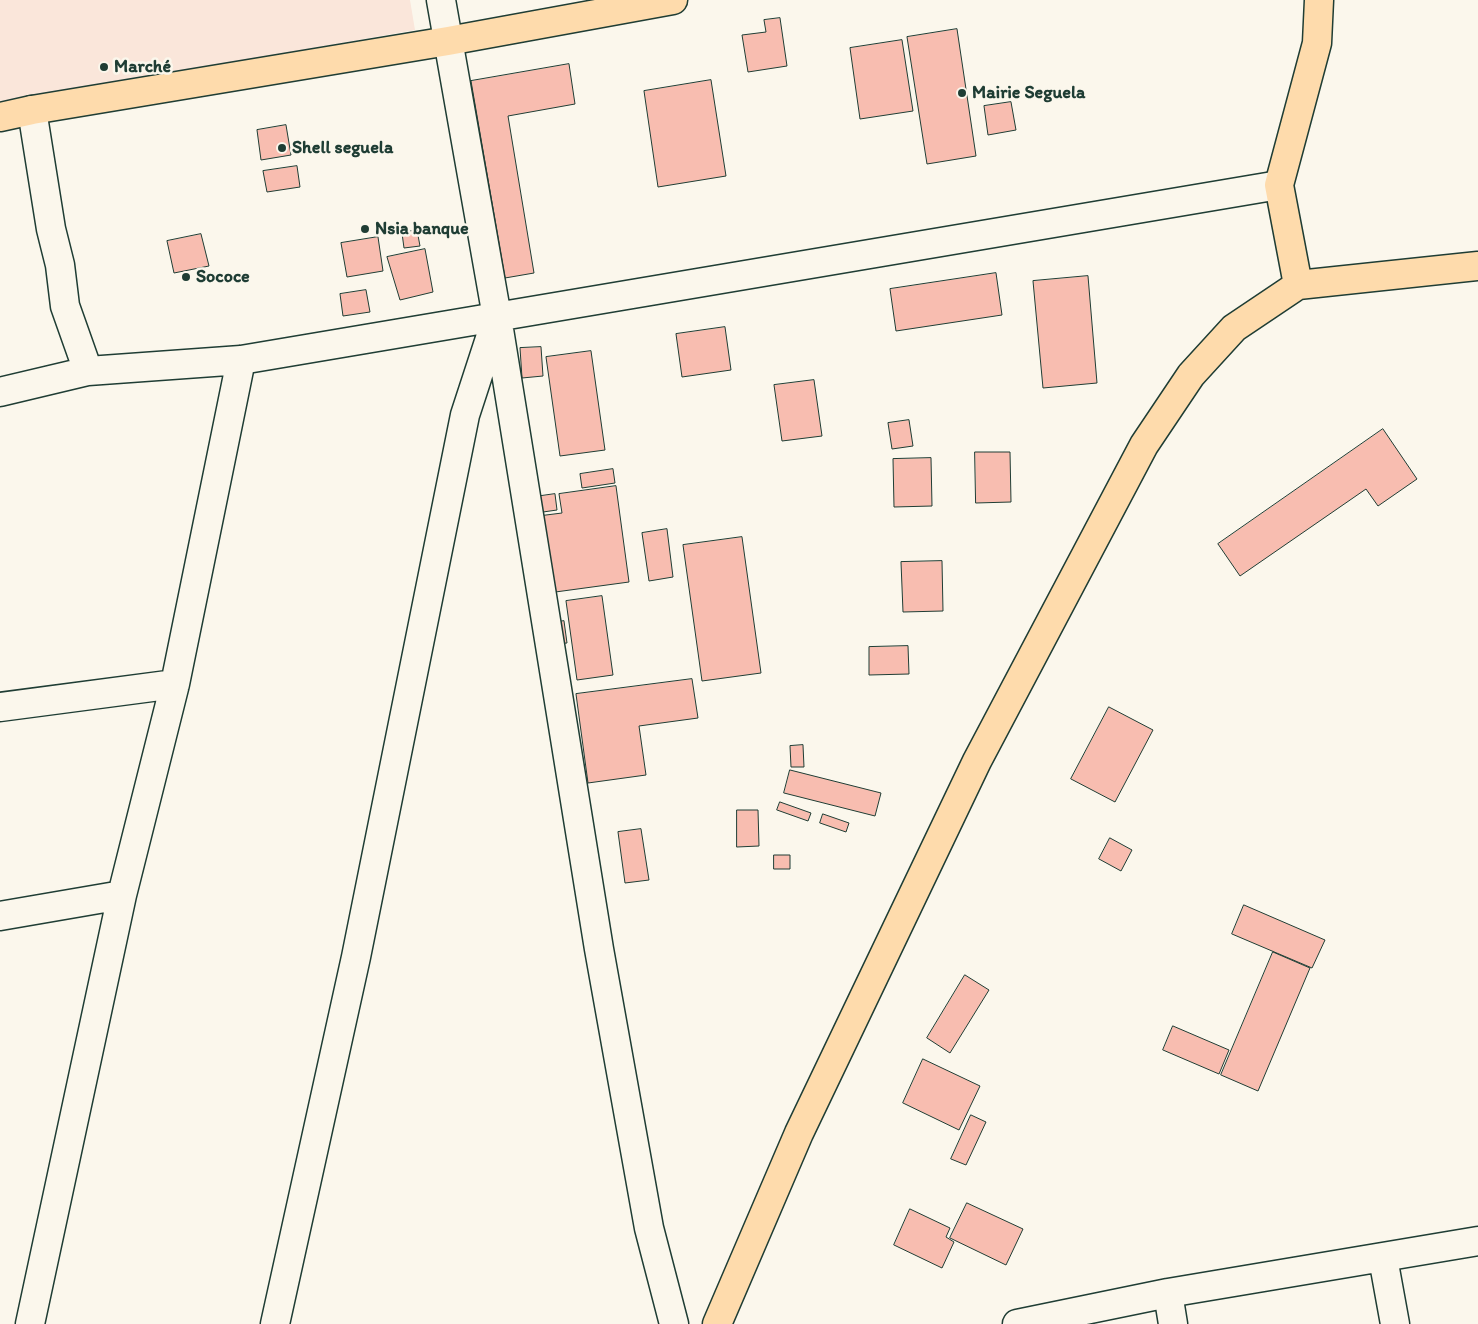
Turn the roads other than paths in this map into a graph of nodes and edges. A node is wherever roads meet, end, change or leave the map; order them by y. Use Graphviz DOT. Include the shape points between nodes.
graph roads {
  1 [pos="441,0"];
  2 [pos="673,0"];
  3 [pos="1319,0"];
  4 [pos="448,41"];
  5 [pos="32,110"];
  6 [pos="0,117"];
  7 [pos="1279,185"];
  8 [pos="1478,266"];
  9 [pos="1298,285"];
  10 [pos="497,317"];
  11 [pos="241,360"];
  12 [pos="88,371"];
  13 [pos="0,392"];
  14 [pos="175,684"];
  15 [pos="0,707"];
  16 [pos="122,895"];
  17 [pos="0,916"];
  18 [pos="1478,1241"];
  19 [pos="1383,1258"];
  20 [pos="1168,1294"];
  21 [pos="30,1324"];
  22 [pos="276,1324"];
  23 [pos="674,1324"];
  24 [pos="717,1324"];
  25 [pos="1017,1324"];
  26 [pos="1173,1324"];
  27 [pos="1395,1324"];
  1 -- 4 [label="street"];
  2 -- 4 [label="main road"];
  3 -- 7 [label="main road" via="1317,43"];
  4 -- 5 [label="main road"];
  4 -- 10 [label="street"];
  5 -- 6 [label="main road"];
  5 -- 12 [label="street" via="65,306"];
  7 -- 9 [label="main road"];
  7 -- 10 [label="street"];
  8 -- 9 [label="main road"];
  9 -- 24 [label="main road" via="1234,328 1190,375 1144,445 977,761 799,1133"];
  10 -- 11 [label="street"];
  10 -- 22 [label="street" via="464,415 356,957"];
  10 -- 23 [label="street" via="602,968 649,1228"];
  11 -- 12 [label="street"];
  11 -- 14 [label="street"];
  12 -- 13 [label="street"];
  14 -- 15 [label="street"];
  14 -- 16 [label="street"];
  16 -- 17 [label="street"];
  16 -- 21 [label="street"];
  18 -- 19 [label="street"];
  19 -- 20 [label="street"];
  19 -- 27 [label="street"];
  20 -- 25 [label="street"];
  20 -- 26 [label="street"];
}
